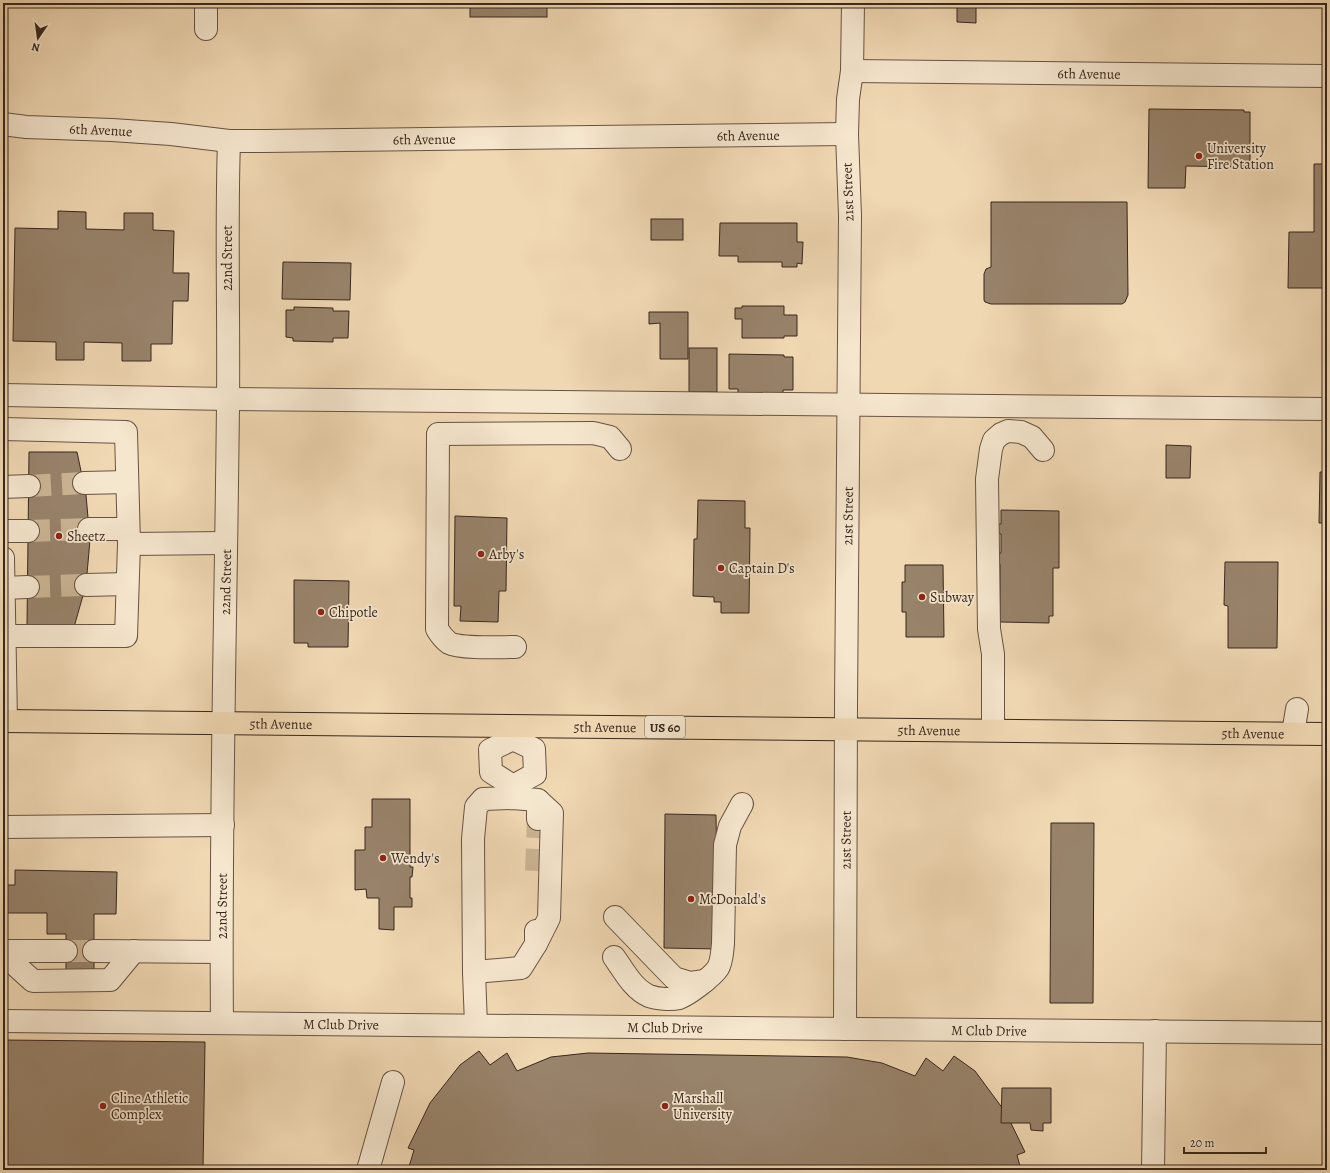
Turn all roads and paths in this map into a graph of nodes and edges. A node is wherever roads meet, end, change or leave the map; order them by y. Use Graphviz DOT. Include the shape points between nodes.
graph roads {
  1 [pos="206,3"];
  2 [pos="853,3"];
  3 [pos="206,29"];
  4 [pos="852,71"];
  5 [pos="1327,76"];
  6 [pos="3,124"];
  7 [pos="847,134"];
  8 [pos="229,140"];
  9 [pos="3,395"];
  10 [pos="228,399"];
  11 [pos="848,404"];
  12 [pos="1327,409"];
  13 [pos="3,429"];
  14 [pos="620,448"];
  15 [pos="1043,450"];
  16 [pos="127,482"];
  17 [pos="84,483"];
  18 [pos="29,486"];
  19 [pos="3,487"];
  20 [pos="89,530"];
  21 [pos="3,531"];
  22 [pos="28,531"];
  23 [pos="128,536"];
  24 [pos="226,542"];
  25 [pos="3,558"];
  26 [pos="127,584"];
  27 [pos="86,585"];
  28 [pos="28,587"];
  29 [pos="4,588"];
  30 [pos="4,636"];
  31 [pos="514,647"];
  32 [pos="1297,709"];
  33 [pos="5,722"];
  34 [pos="223,724"];
  35 [pos="846,728"];
  36 [pos="993,730"];
  37 [pos="514,732"];
  38 [pos="1293,733"];
  39 [pos="1327,734"];
  40 [pos="513,792"];
  41 [pos="742,804"];
  42 [pos="223,825"];
  43 [pos="3,827"];
  44 [pos="536,871"];
  45 [pos="615,917"];
  46 [pos="536,944"];
  47 [pos="66,951"];
  48 [pos="94,951"];
  49 [pos="3,952"];
  50 [pos="134,952"];
  51 [pos="221,952"];
  52 [pos="614,957"];
  53 [pos="474,972"];
  54 [pos="705,982"];
  55 [pos="3,1021"];
  56 [pos="222,1023"];
  57 [pos="476,1025"];
  58 [pos="845,1030"];
  59 [pos="1154,1031"];
  60 [pos="1327,1033"];
  61 [pos="394,1082"];
  62 [pos="368,1170"];
  63 [pos="1153,1170"];
  1 -- 3 [label="street"];
  2 -- 4 [label="street, 21st Street"];
  4 -- 5 [label="street, 6th Avenue"];
  4 -- 7 [label="street, 21st Street"];
  6 -- 8 [label="street, 6th Avenue"];
  7 -- 8 [label="street, 6th Avenue"];
  7 -- 11 [label="street, 21st Street" via="850,216"];
  8 -- 10 [label="street, 22nd Street"];
  9 -- 10 [label="street"];
  10 -- 11 [label="street"];
  10 -- 24 [label="street, 22nd Street"];
  11 -- 12 [label="street"];
  11 -- 35 [label="street, 21st Street"];
  13 -- 16 [label="street" via="126,432"];
  14 -- 31 [label="street" via="610,437 593,433 438,434 437,629 450,643 460,646"];
  15 -- 36 [label="street" via="1032,437 1021,432 1008,431 994,440 989,463 987,479"];
  16 -- 17 [label="street"];
  16 -- 23 [label="street"];
  18 -- 19 [label="street"];
  20 -- 23 [label="street"];
  21 -- 22 [label="street"];
  23 -- 24 [label="street"];
  23 -- 26 [label="street"];
  24 -- 34 [label="street, 22nd Street"];
  25 -- 29 [label="street"];
  26 -- 27 [label="street"];
  26 -- 30 [label="street" via="126,636"];
  28 -- 29 [label="street"];
  29 -- 30 [label="street"];
  30 -- 33 [label="street"];
  32 -- 38 [label="street"];
  33 -- 34 [label="main road, 5th Avenue / US 60"];
  34 -- 37 [label="main road, 5th Avenue / US 60"];
  34 -- 42 [label="street, 22nd Street"];
  35 -- 36 [label="main road, 5th Avenue / US 60"];
  35 -- 37 [label="main road, 5th Avenue / US 60"];
  35 -- 58 [label="street, 21st Street"];
  36 -- 38 [label="main road, 5th Avenue / US 60"];
  37 -- 40 [label="street" via="534,749 535,774"];
  37 -- 40 [label="street" via="490,750 491,772"];
  38 -- 39 [label="main road, 5th Avenue / US 60"];
  40 -- 46 [label="street" via="538,810 552,813 549,918"];
  40 -- 53 [label="street" via="483,800 476,807 473,839"];
  41 -- 54 [label="street" via="730,826 725,845 722,957 718,968"];
  42 -- 43 [label="street"];
  42 -- 51 [label="street, 22nd Street"];
  44 -- 46 [label="street"];
  45 -- 54 [label="street" via="674,978"];
  46 -- 53 [label="street" via="521,968"];
  47 -- 49 [label="street"];
  48 -- 50 [label="street"];
  49 -- 50 [label="street" via="33,980 110,980"];
  50 -- 51 [label="street"];
  51 -- 56 [label="street, 22nd Street"];
  52 -- 54 [label="street" via="637,988 649,996 663,999 680,998"];
  53 -- 57 [label="street"];
  55 -- 56 [label="street, M Club Drive"];
  56 -- 57 [label="street, M Club Drive"];
  57 -- 58 [label="street, M Club Drive"];
  58 -- 59 [label="street, M Club Drive"];
  59 -- 60 [label="street, M Club Drive"];
  59 -- 63 [label="street"];
  61 -- 62 [label="street"];
}
